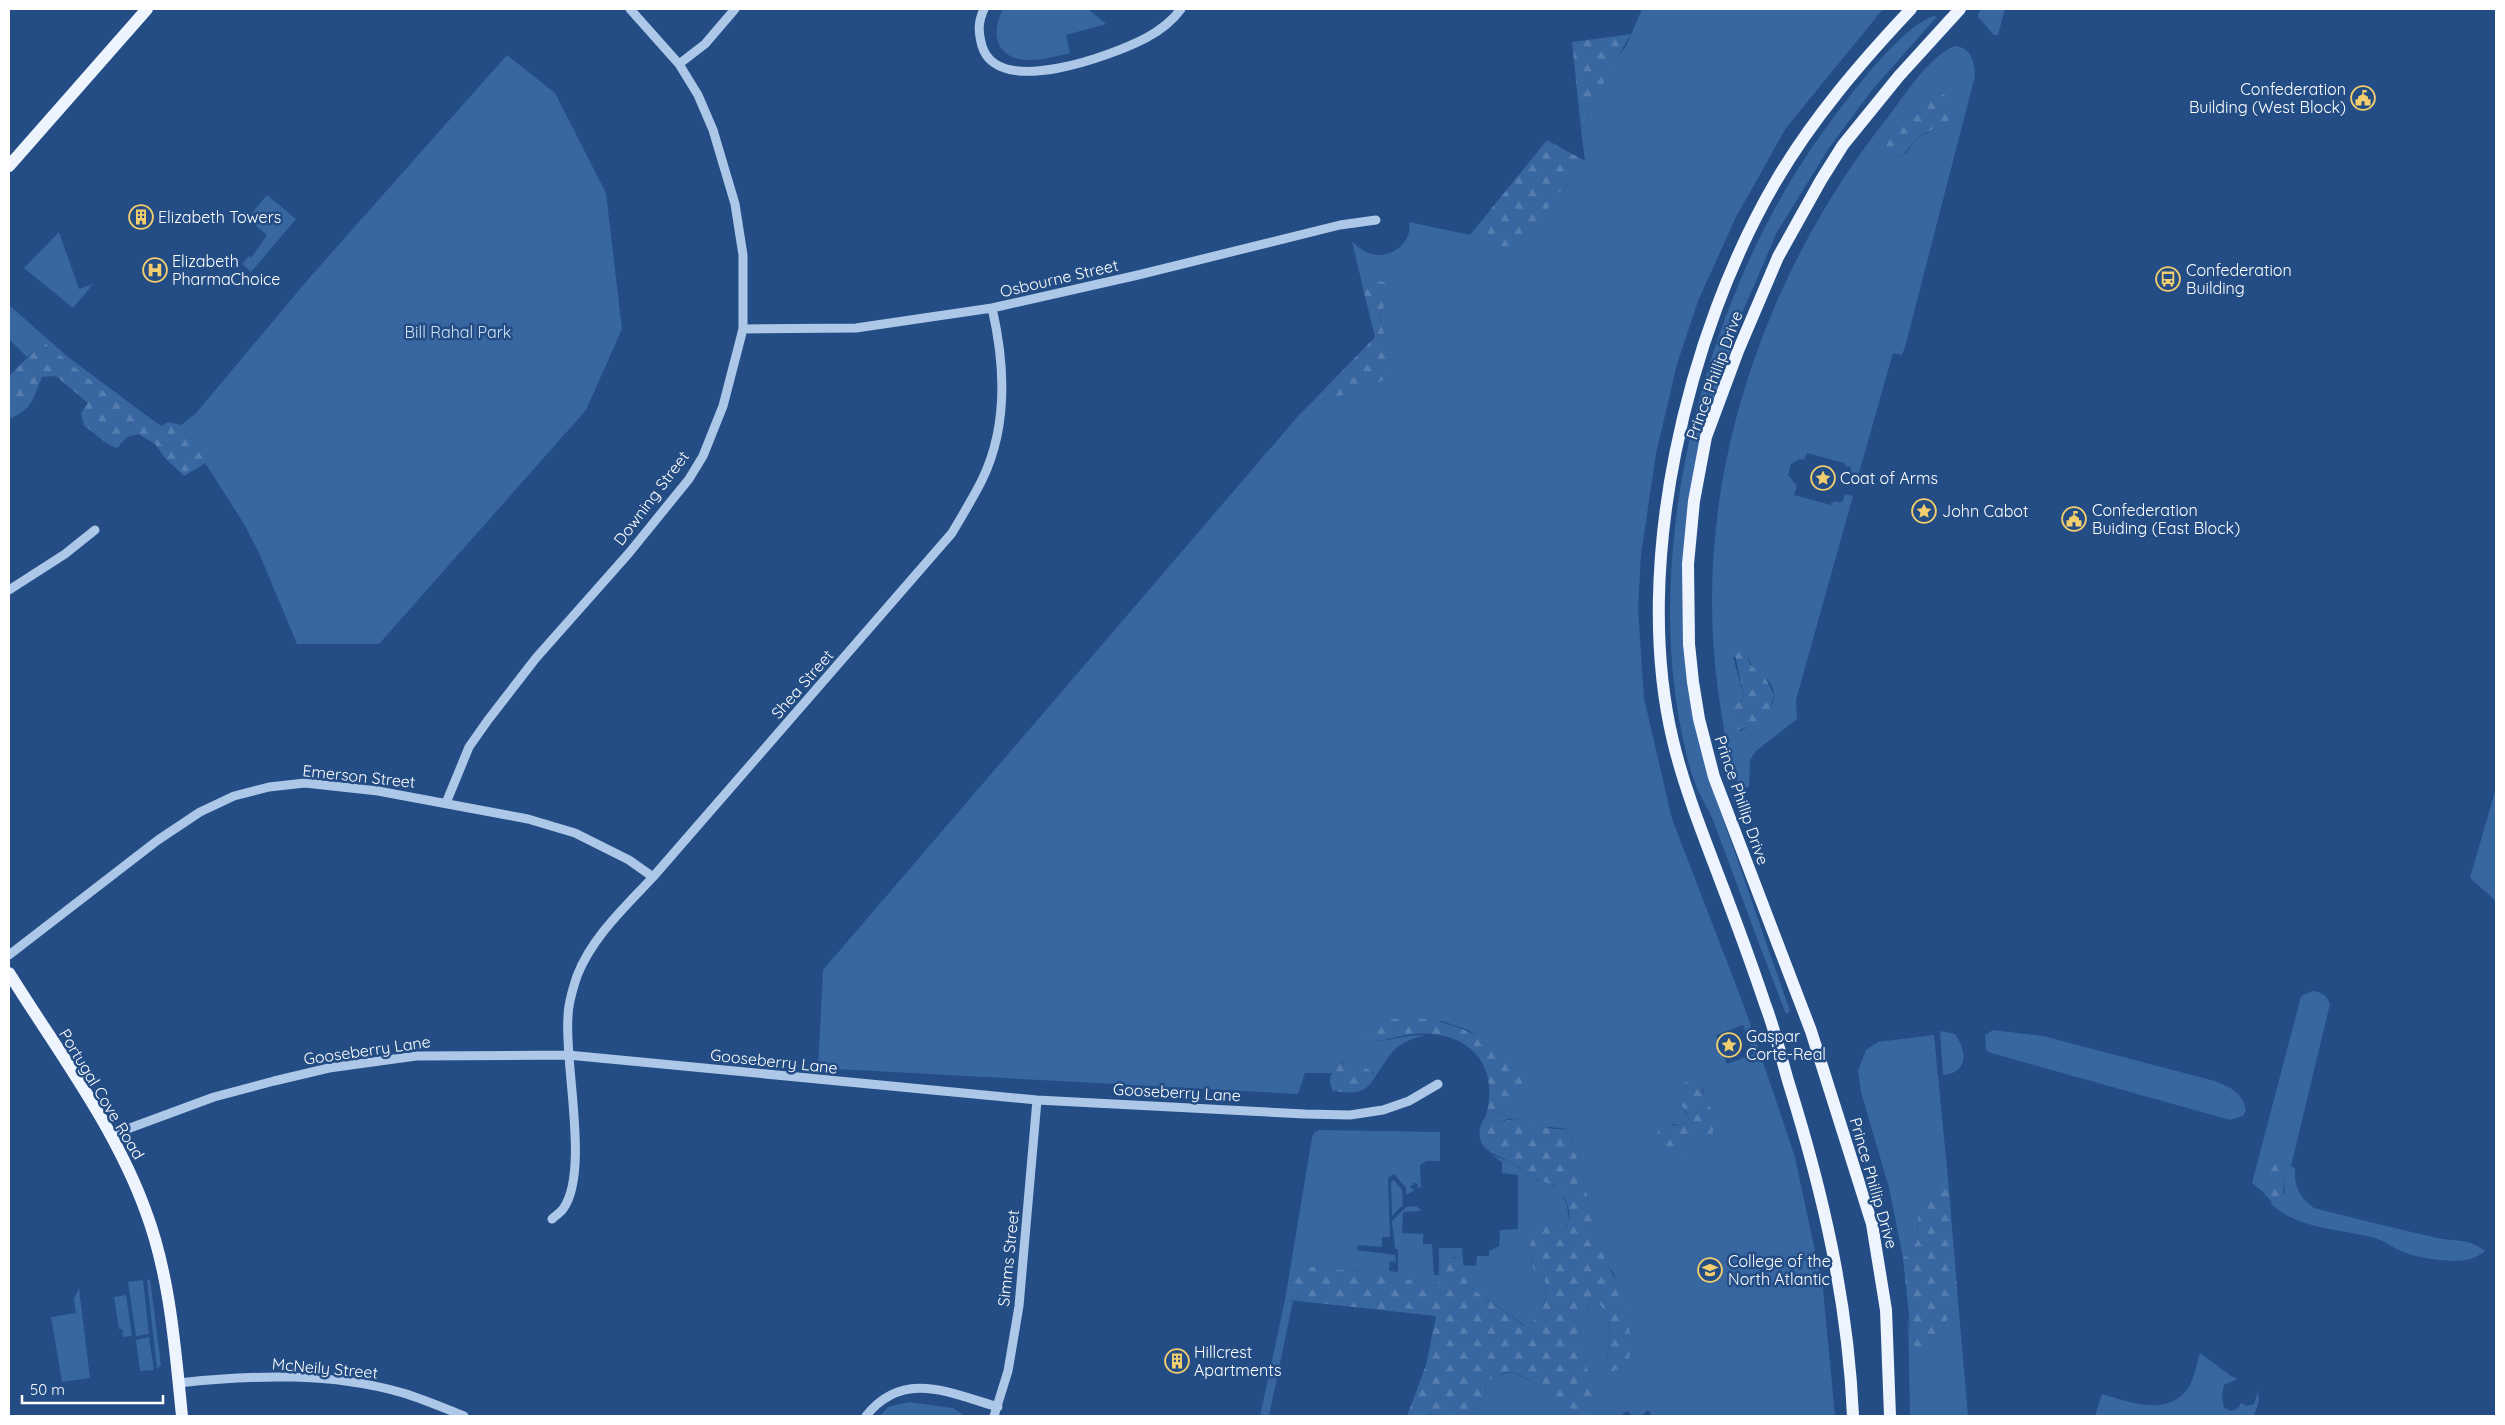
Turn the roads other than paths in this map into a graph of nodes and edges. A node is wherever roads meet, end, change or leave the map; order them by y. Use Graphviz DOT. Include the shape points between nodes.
graph roads {
  1 [pos="147,9"];
  2 [pos="630,9"];
  3 [pos="735,9"];
  4 [pos="984,9"];
  5 [pos="1181,9"];
  6 [pos="1910,9"];
  7 [pos="1960,9"];
  8 [pos="679,64"];
  9 [pos="9,166"];
  10 [pos="1376,220"];
  11 [pos="992,308"];
  12 [pos="743,329"];
  13 [pos="95,530"];
  14 [pos="9,590"];
  15 [pos="446,803"];
  16 [pos="654,877"];
  17 [pos="9,955"];
  18 [pos="9,974"];
  19 [pos="568,1055"];
  20 [pos="1438,1084"];
  21 [pos="1037,1100"];
  22 [pos="111,1135"];
  23 [pos="552,1219"];
  24 [pos="178,1383"];
  25 [pos="998,1407"];
  26 [pos="182,1416"];
  27 [pos="464,1416"];
  28 [pos="866,1416"];
  29 [pos="994,1416"];
  30 [pos="1853,1416"];
  31 [pos="1890,1416"];
  1 -- 9 [label="main road"];
  2 -- 8 [label="street, Downing Street"];
  3 -- 8 [label="street" via="704,44"];
  4 -- 5 [label="street" via="978,34 983,49 990,60 1003,68 1021,72 1058,68 1120,50 1147,37"];
  6 -- 30 [label="main road, Prince Phillip Drive" via="1877,44 1817,120 1776,181 1737,260 1710,327 1688,402 1666,508 1658,589 1660,656 1673,740 1771,1021 1822,1195 1844,1314"];
  7 -- 31 [label="main road, Prince Phillip Drive" via="1899,76 1843,145 1778,258 1706,437 1694,501 1688,564 1693,682 1714,777 1811,1031 1872,1224 1886,1310"];
  8 -- 12 [label="street, Downing Street" via="713,130 735,204 742,255"];
  10 -- 11 [label="street, Osbourne Street" via="1340,225"];
  11 -- 12 [label="street, Osbourne Street" via="856,328"];
  11 -- 16 [label="street, Shea Street" via="1000,346 1002,396 996,440 983,478 952,533"];
  12 -- 15 [label="street, Downing Street" via="723,406 703,456 689,479 536,658 488,720 469,747"];
  13 -- 14 [label="street" via="65,554"];
  15 -- 16 [label="street, Emerson Street" via="528,819 575,833 629,860"];
  15 -- 17 [label="street, Emerson Street" via="305,783 269,787 234,796 200,812 158,840"];
  16 -- 19 [label="street, Shea Street" via="614,918 590,950 577,976 568,1015"];
  18 -- 22 [label="main road, Portugal Cove Road"];
  19 -- 21 [label="street, Gooseberry Lane"];
  19 -- 22 [label="street, Gooseberry Lane" via="416,1056 329,1068 214,1097"];
  19 -- 23 [label="street, Shea Street" via="574,1176 563,1209"];
  20 -- 21 [label="street, Gooseberry Lane" via="1410,1101 1384,1110 1350,1115"];
  21 -- 25 [label="street, Simms Street" via="1019,1306"];
  22 -- 24 [label="main road, Portugal Cove Road" via="132,1175 158,1251"];
  24 -- 26 [label="main road, Portugal Cove Road"];
  24 -- 27 [label="street, McNeily Street" via="262,1377 327,1380 403,1393"];
  25 -- 28 [label="street" via="926,1388 910,1389 884,1397"];
  25 -- 29 [label="street, Simms Street"];
}
